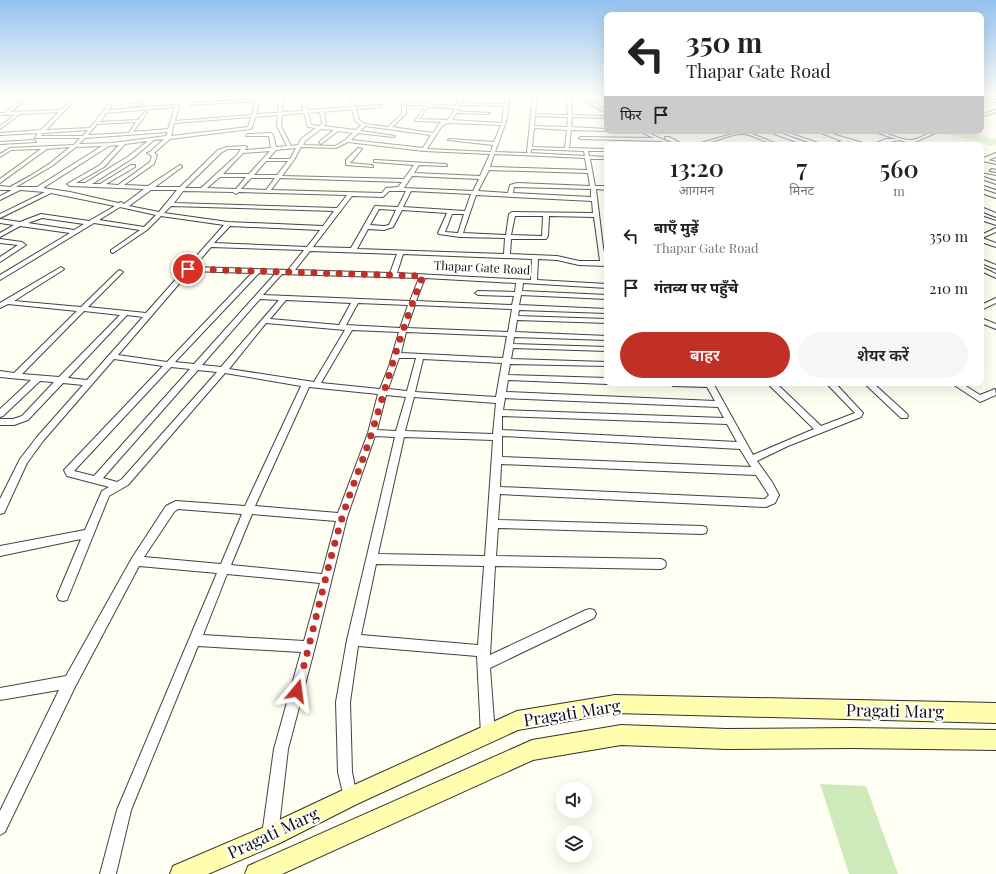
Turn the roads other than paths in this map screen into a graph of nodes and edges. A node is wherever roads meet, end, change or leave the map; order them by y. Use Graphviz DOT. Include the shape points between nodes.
graph roads {
  1 [pos="248,135"];
  2 [pos="38,136"];
  3 [pos="103,136"];
  4 [pos="186,136"];
  5 [pos="271,136"];
  6 [pos="283,136"];
  7 [pos="309,136"];
  8 [pos="329,136"];
  9 [pos="352,136"];
  10 [pos="433,136"];
  11 [pos="499,136"];
  12 [pos="531,136"];
  13 [pos="568,136"];
  14 [pos="651,136"];
  15 [pos="664,136"];
  16 [pos="727,136"];
  17 [pos="755,136"];
  18 [pos="777,136"];
  19 [pos="780,136"];
  20 [pos="794,136"];
  21 [pos="832,136"];
  22 [pos="881,136"];
  23 [pos="889,136"];
  24 [pos="927,136"];
  25 [pos="84,137"];
  26 [pos="168,138"];
  27 [pos="581,138"];
  28 [pos="153,139"];
  29 [pos="450,140"];
  30 [pos="661,140"];
  31 [pos="845,140"];
  32 [pos="895,140"];
  33 [pos="34,141"];
  34 [pos="347,141"];
  35 [pos="124,142"];
  36 [pos="321,142"];
  37 [pos="665,142"];
  38 [pos="676,142"];
  39 [pos="706,142"];
  40 [pos="770,142"];
  41 [pos="792,142"];
  42 [pos="800,142"];
  43 [pos="813,142"];
  44 [pos="840,142"];
  45 [pos="858,142"];
  46 [pos="882,142"];
  47 [pos="906,142"];
  48 [pos="908,142"];
  49 [pos="913,142"];
  50 [pos="0,143"];
  51 [pos="108,144"];
  52 [pos="496,144"];
  53 [pos="73,146"];
  54 [pos="300,146"];
  55 [pos="290,147"];
  56 [pos="390,147"];
  57 [pos="45,148"];
  58 [pos="530,148"];
  59 [pos="10,149"];
  60 [pos="274,149"];
  61 [pos="360,149"];
  62 [pos="567,149"];
  63 [pos="996,149"];
  64 [pos="0,150"];
  65 [pos="243,150"];
  66 [pos="424,150"];
  67 [pos="586,150"];
  68 [pos="604,150"];
  69 [pos="385,151"];
  70 [pos="138,152"];
  71 [pos="453,152"];
  72 [pos="152,154"];
  73 [pos="492,154"];
  74 [pos="996,155"];
  75 [pos="0,156"];
  76 [pos="381,156"];
  77 [pos="529,156"];
  78 [pos="984,157"];
  79 [pos="588,158"];
  80 [pos="604,158"];
  81 [pos="984,158"];
  82 [pos="984,159"];
  83 [pos="264,160"];
  84 [pos="292,160"];
  85 [pos="376,161"];
  86 [pos="418,163"];
  87 [pos="996,163"];
  88 [pos="445,165"];
  89 [pos="133,166"];
  90 [pos="180,166"];
  91 [pos="487,168"];
  92 [pos="366,172"];
  93 [pos="591,172"];
  94 [pos="411,174"];
  95 [pos="219,175"];
  96 [pos="441,175"];
  97 [pos="984,175"];
  98 [pos="250,176"];
  99 [pos="280,177"];
  100 [pos="482,178"];
  101 [pos="996,178"];
  102 [pos="351,179"];
  103 [pos="0,181"];
  104 [pos="406,181"];
  105 [pos="984,183"];
  106 [pos="347,184"];
  107 [pos="86,185"];
  108 [pos="100,186"];
  109 [pos="118,187"];
  110 [pos="996,187"];
  111 [pos="0,188"];
  112 [pos="10,188"];
  113 [pos="149,188"];
  114 [pos="593,188"];
  115 [pos="604,188"];
  116 [pos="19,189"];
  117 [pos="38,189"];
  118 [pos="181,190"];
  119 [pos="202,190"];
  120 [pos="400,190"];
  121 [pos="409,190"];
  122 [pos="50,191"];
  123 [pos="236,192"];
  124 [pos="267,192"];
  125 [pos="984,192"];
  126 [pos="351,194"];
  127 [pos="474,194"];
  128 [pos="383,195"];
  129 [pos="510,195"];
  130 [pos="84,196"];
  131 [pos="996,196"];
  132 [pos="0,198"];
  133 [pos="594,199"];
  134 [pos="170,204"];
  135 [pos="984,204"];
  136 [pos="123,205"];
  137 [pos="377,207"];
  138 [pos="996,208"];
  139 [pos="399,209"];
  140 [pos="339,210"];
  141 [pos="984,210"];
  142 [pos="450,212"];
  143 [pos="468,213"];
  144 [pos="160,214"];
  145 [pos="546,214"];
  146 [pos="996,214"];
  147 [pos="596,215"];
  148 [pos="0,216"];
  149 [pos="984,219"];
  150 [pos="0,221"];
  151 [pos="91,222"];
  152 [pos="996,223"];
  153 [pos="20,224"];
  154 [pos="228,224"];
  155 [pos="367,227"];
  156 [pos="324,228"];
  157 [pos="145,229"];
  158 [pos="996,230"];
  159 [pos="75,232"];
  160 [pos="0,235"];
  161 [pos="460,235"];
  162 [pos="984,236"];
  163 [pos="508,238"];
  164 [pos="984,240"];
  165 [pos="0,241"];
  166 [pos="209,245"];
  167 [pos="996,246"];
  168 [pos="600,247"];
  169 [pos="604,247"];
  170 [pos="308,248"];
  171 [pos="353,250"];
  172 [pos="113,251"];
  173 [pos="401,252"];
  174 [pos="507,256"];
  175 [pos="535,258"];
  176 [pos="0,260"];
  177 [pos="604,261"];
  178 [pos="984,262"];
  179 [pos="604,264"];
  180 [pos="996,267"];
  181 [pos="61,269"];
  182 [pos="188,269"];
  183 [pos="984,270"];
  184 [pos="257,271"];
  185 [pos="0,272"];
  186 [pos="120,272"];
  187 [pos="280,272"];
  188 [pos="290,272"];
  189 [pos="9,273"];
  190 [pos="393,275"];
  191 [pos="423,276"];
  192 [pos="996,276"];
  193 [pos="0,278"];
  194 [pos="520,281"];
  195 [pos="534,282"];
  196 [pos="604,286"];
  197 [pos="478,293"];
  198 [pos="518,294"];
  199 [pos="0,296"];
  200 [pos="258,297"];
  201 [pos="604,297"];
  202 [pos="284,298"];
  203 [pos="10,300"];
  204 [pos="996,300"];
  205 [pos="356,301"];
  206 [pos="412,304"];
  207 [pos="0,306"];
  208 [pos="984,306"];
  209 [pos="515,307"];
  210 [pos="81,309"];
  211 [pos="604,311"];
  212 [pos="125,313"];
  213 [pos="148,315"];
  214 [pos="514,318"];
  215 [pos="264,321"];
  216 [pos="604,321"];
  217 [pos="984,321"];
  218 [pos="341,327"];
  219 [pos="996,327"];
  220 [pos="350,328"];
  221 [pos="403,330"];
  222 [pos="512,334"];
  223 [pos="604,338"];
  224 [pos="509,346"];
  225 [pos="604,349"];
  226 [pos="396,355"];
  227 [pos="112,356"];
  228 [pos="420,357"];
  229 [pos="506,361"];
  230 [pos="167,364"];
  231 [pos="604,364"];
  232 [pos="195,367"];
  233 [pos="222,370"];
  234 [pos="0,374"];
  235 [pos="15,376"];
  236 [pos="504,377"];
  237 [pos="38,378"];
  238 [pos="60,380"];
  239 [pos="604,381"];
  240 [pos="89,383"];
  241 [pos="311,385"];
  242 [pos="710,386"];
  243 [pos="774,386"];
  244 [pos="833,386"];
  245 [pos="871,386"];
  246 [pos="960,386"];
  247 [pos="383,392"];
  248 [pos="995,392"];
  249 [pos="410,394"];
  250 [pos="500,397"];
  251 [pos="720,404"];
  252 [pos="498,413"];
  253 [pos="0,414"];
  254 [pos="904,416"];
  255 [pos="730,421"];
  256 [pos="0,422"];
  257 [pos="820,430"];
  258 [pos="372,432"];
  259 [pos="400,434"];
  260 [pos="497,435"];
  261 [pos="743,446"];
  262 [pos="497,460"];
  263 [pos="751,460"];
  264 [pos="757,471"];
  265 [pos="97,479"];
  266 [pos="118,486"];
  267 [pos="494,490"];
  268 [pos="1,507"];
  269 [pos="250,509"];
  270 [pos="342,517"];
  271 [pos="492,524"];
  272 [pos="702,530"];
  273 [pos="90,533"];
  274 [pos="0,551"];
  275 [pos="372,559"];
  276 [pos="136,560"];
  277 [pos="490,562"];
  278 [pos="661,564"];
  279 [pos="225,569"];
  280 [pos="326,578"];
  281 [pos="63,596"];
  282 [pos="590,614"];
  283 [pos="194,640"];
  284 [pos="353,640"];
  285 [pos="309,647"];
  286 [pos="484,651"];
  287 [pos="483,666"];
  288 [pos="70,682"];
  289 [pos="0,694"];
  290 [pos="996,713"];
  291 [pos="488,735"];
  292 [pos="996,740"];
  293 [pos="350,797"];
  294 [pos="0,827"];
  295 [pos="270,836"];
  296 [pos="108,874"];
  297 [pos="181,874"];
  298 [pos="256,874"];
  1 -- 65 [label="street"];
  2 -- 25 [label="street"];
  3 -- 25 [label="street"];
  4 -- 26 [label="street"];
  5 -- 60 [label="street"];
  6 -- 55 [label="street"];
  7 -- 54 [label="street"];
  8 -- 36 [label="street"];
  9 -- 34 [label="street"];
  10 -- 66 [label="street"];
  11 -- 52 [label="street"];
  12 -- 58 [label="street"];
  13 -- 62 [label="street"];
  14 -- 30 [label="street"];
  15 -- 38 [label="street"];
  16 -- 39 [label="street"];
  17 -- 40 [label="street"];
  18 -- 41 [label="street"];
  19 -- 42 [label="street"];
  20 -- 43 [label="street"];
  21 -- 31 [label="street"];
  22 -- 32 [label="street"];
  23 -- 48 [label="street"];
  24 -- 49 [label="street"];
  25 -- 53 [label="street"];
  26 -- 28 [label="street"];
  26 -- 72 [label="street"];
  27 -- 30 [label="street"];
  28 -- 35 [label="street"];
  28 -- 70 [label="street"];
  29 -- 52 [label="street"];
  30 -- 37 [label="street"];
  31 -- 44 [label="street"];
  31 -- 45 [label="street"];
  32 -- 46 [label="street"];
  32 -- 47 [label="street"];
  33 -- 50 [label="street"];
  34 -- 54 [label="street" via="336,147"];
  34 -- 56 [label="street"];
  35 -- 51 [label="street"];
  35 -- 107 [label="street" via="102,166 70,184"];
  51 -- 53 [label="street"];
  51 -- 117 [label="street"];
  52 -- 73 [label="street"];
  53 -- 57 [label="street"];
  53 -- 112 [label="street" via="48,167"];
  54 -- 55 [label="street"];
  54 -- 84 [label="street"];
  55 -- 60 [label="street"];
  56 -- 66 [label="street"];
  56 -- 69 [label="street"];
  57 -- 59 [label="street"];
  57 -- 103 [label="street"];
  58 -- 62 [label="street"];
  58 -- 77 [label="street"];
  59 -- 64 [label="street"];
  59 -- 75 [label="street"];
  60 -- 65 [label="street"];
  60 -- 83 [label="street"];
  61 -- 92 [label="street" via="348,164"];
  62 -- 67 [label="street"];
  63 -- 78 [label="street"];
  65 -- 95 [label="street"];
  65 -- 118 [label="street" via="227,148 220,151"];
  66 -- 71 [label="street"];
  67 -- 68 [label="street"];
  67 -- 79 [label="street"];
  70 -- 72 [label="street"];
  70 -- 107 [label="street"];
  71 -- 73 [label="street"];
  71 -- 88 [label="street"];
  72 -- 109 [label="street" via="155,155 152,163"];
  73 -- 77 [label="street"];
  73 -- 91 [label="street"];
  74 -- 81 [label="street"];
  76 -- 85 [label="street"];
  77 -- 79 [label="street"];
  79 -- 80 [label="street"];
  79 -- 93 [label="street"];
  82 -- 87 [label="street"];
  83 -- 84 [label="street"];
  83 -- 98 [label="street"];
  84 -- 99 [label="street"];
  85 -- 86 [label="street"];
  85 -- 92 [label="street"];
  86 -- 88 [label="street"];
  86 -- 94 [label="street"];
  88 -- 96 [label="street"];
  89 -- 108 [label="street"];
  90 -- 113 [label="street"];
  91 -- 93 [label="street"];
  91 -- 100 [label="street"];
  92 -- 102 [label="street"];
  92 -- 104 [label="street"];
  93 -- 114 [label="street"];
  94 -- 96 [label="street"];
  94 -- 104 [label="street"];
  95 -- 98 [label="street"];
  95 -- 119 [label="street"];
  96 -- 100 [label="street"];
  97 -- 101 [label="street"];
  98 -- 99 [label="street"];
  98 -- 123 [label="street"];
  99 -- 102 [label="street"];
  99 -- 124 [label="street"];
  100 -- 127 [label="street"];
  102 -- 106 [label="street"];
  104 -- 120 [label="street"];
  105 -- 110 [label="street"];
  107 -- 108 [label="street"];
  108 -- 109 [label="street"];
  108 -- 130 [label="street"];
  109 -- 113 [label="street"];
  111 -- 112 [label="street"];
  112 -- 116 [label="street"];
  113 -- 118 [label="street"];
  113 -- 136 [label="street"];
  114 -- 115 [label="street"];
  114 -- 129 [label="street" via="517,185 512,186"];
  114 -- 133 [label="street"];
  116 -- 117 [label="street"];
  116 -- 132 [label="street"];
  117 -- 122 [label="street"];
  118 -- 119 [label="street"];
  118 -- 134 [label="street"];
  119 -- 123 [label="street"];
  120 -- 121 [label="street"];
  120 -- 128 [label="street" via="388,189"];
  121 -- 127 [label="street"];
  121 -- 139 [label="street"];
  122 -- 130 [label="street"];
  122 -- 148 [label="street"];
  123 -- 124 [label="street"];
  124 -- 126 [label="street" via="341,191"];
  125 -- 131 [label="street"];
  126 -- 128 [label="street"];
  126 -- 140 [label="street"];
  127 -- 129 [label="street"];
  127 -- 143 [label="street"];
  128 -- 137 [label="street"];
  129 -- 133 [label="street"];
  130 -- 136 [label="street"];
  133 -- 147 [label="street"];
  134 -- 140 [label="street"];
  134 -- 144 [label="street"];
  135 -- 138 [label="street"];
  136 -- 144 [label="street"];
  136 -- 151 [label="street"];
  137 -- 139 [label="street"];
  137 -- 155 [label="street"];
  139 -- 142 [label="street"];
  139 -- 155 [label="street" via="391,226"];
  140 -- 156 [label="street"];
  141 -- 146 [label="street"];
  142 -- 143 [label="street"];
  142 -- 161 [label="street" via="441,233"];
  143 -- 161 [label="street"];
  144 -- 154 [label="street"];
  144 -- 157 [label="street"];
  145 -- 147 [label="street"];
  145 -- 163 [label="street" via="512,214"];
  145 -- 163 [label="street" via="544,238"];
  147 -- 168 [label="street"];
  149 -- 152 [label="street"];
  150 -- 153 [label="street"];
  151 -- 153 [label="street" via="41,216"];
  151 -- 157 [label="street"];
  151 -- 159 [label="street"];
  153 -- 159 [label="street"];
  153 -- 160 [label="street"];
  154 -- 156 [label="street"];
  154 -- 166 [label="street"];
  155 -- 171 [label="street"];
  156 -- 170 [label="street"];
  157 -- 172 [label="street"];
  158 -- 162 [label="street"];
  159 -- 189 [label="street"];
  161 -- 163 [label="street"];
  163 -- 174 [label="street"];
  164 -- 167 [label="street"];
  165 -- 176 [label="street" via="23,245"];
  166 -- 170 [label="street"];
  166 -- 182 [label="street"];
  168 -- 169 [label="street"];
  168 -- 177 [label="street"];
  170 -- 171 [label="street"];
  170 -- 188 [label="street"];
  171 -- 173 [label="street"];
  173 -- 174 [label="street"];
  173 -- 190 [label="street"];
  174 -- 175 [label="street"];
  175 -- 179 [label="street"];
  175 -- 195 [label="street"];
  178 -- 180 [label="street"];
  181 -- 203 [label="street"];
  182 -- 184 [label="street, Thapar Gate Road"];
  182 -- 213 [label="street"];
  183 -- 192 [label="street"];
  184 -- 187 [label="street, Thapar Gate Road"];
  184 -- 230 [label="street"];
  185 -- 189 [label="street"];
  186 -- 210 [label="street"];
  187 -- 188 [label="street, Thapar Gate Road"];
  187 -- 200 [label="street"];
  188 -- 190 [label="street, Thapar Gate Road"];
  189 -- 193 [label="street"];
  190 -- 191 [label="street, Thapar Gate Road"];
  191 -- 194 [label="street, Thapar Gate Road"];
  191 -- 206 [label="street"];
  194 -- 195 [label="street, Thapar Gate Road"];
  194 -- 198 [label="street"];
  195 -- 196 [label="street, Thapar Gate Road"];
  197 -- 198 [label="street"];
  198 -- 201 [label="street"];
  198 -- 209 [label="street"];
  199 -- 203 [label="street"];
  200 -- 202 [label="street"];
  200 -- 232 [label="street"];
  202 -- 205 [label="street"];
  202 -- 215 [label="street"];
  203 -- 207 [label="street"];
  203 -- 210 [label="street"];
  204 -- 208 [label="street"];
  205 -- 206 [label="street"];
  205 -- 218 [label="street"];
  206 -- 209 [label="street"];
  206 -- 221 [label="street"];
  209 -- 211 [label="street"];
  209 -- 214 [label="street"];
  210 -- 212 [label="street"];
  210 -- 235 [label="street"];
  212 -- 213 [label="street"];
  212 -- 238 [label="street"];
  213 -- 227 [label="street"];
  214 -- 216 [label="street"];
  214 -- 222 [label="street"];
  215 -- 218 [label="street"];
  215 -- 233 [label="street"];
  217 -- 219 [label="street"];
  218 -- 220 [label="street"];
  220 -- 221 [label="street"];
  220 -- 241 [label="street"];
  221 -- 222 [label="street"];
  221 -- 226 [label="street"];
  222 -- 223 [label="street"];
  222 -- 224 [label="street"];
  224 -- 225 [label="street"];
  224 -- 229 [label="street"];
  226 -- 228 [label="street"];
  226 -- 247 [label="street"];
  227 -- 230 [label="street"];
  227 -- 240 [label="street"];
  228 -- 229 [label="street"];
  228 -- 249 [label="street"];
  229 -- 231 [label="street"];
  229 -- 236 [label="street"];
  230 -- 232 [label="street"];
  230 -- 265 [label="street" via="69,470 70,473"];
  232 -- 233 [label="street"];
  232 -- 265 [label="street"];
  233 -- 241 [label="street"];
  233 -- 266 [label="street" via="125,482"];
  234 -- 235 [label="street"];
  235 -- 237 [label="street"];
  236 -- 239 [label="street"];
  236 -- 250 [label="street"];
  237 -- 238 [label="street"];
  237 -- 253 [label="street"];
  238 -- 240 [label="street"];
  238 -- 256 [label="street" via="25,418 14,422"];
  240 -- 268 [label="street" via="24,461"];
  241 -- 247 [label="street"];
  241 -- 269 [label="street"];
  242 -- 251 [label="street"];
  243 -- 257 [label="street"];
  244 -- 257 [label="street" via="859,413 853,418"];
  245 -- 254 [label="street"];
  246 -- 248 [label="street" via="980,398"];
  247 -- 249 [label="street"];
  247 -- 258 [label="street"];
  249 -- 250 [label="street"];
  249 -- 259 [label="street"];
  250 -- 251 [label="street"];
  250 -- 252 [label="street"];
  251 -- 255 [label="street"];
  252 -- 255 [label="street"];
  252 -- 260 [label="street"];
  255 -- 261 [label="street"];
  257 -- 263 [label="street"];
  258 -- 259 [label="street"];
  258 -- 270 [label="street"];
  259 -- 260 [label="street"];
  259 -- 275 [label="street"];
  260 -- 261 [label="street"];
  260 -- 262 [label="street"];
  261 -- 263 [label="street"];
  262 -- 264 [label="street"];
  262 -- 267 [label="street"];
  263 -- 264 [label="street"];
  264 -- 267 [label="street" via="769,485 774,495 772,500 766,502"];
  265 -- 266 [label="street"];
  266 -- 273 [label="street" via="108,491 103,498"];
  267 -- 271 [label="street"];
  269 -- 270 [label="street"];
  269 -- 276 [label="street" via="176,505 170,508"];
  269 -- 279 [label="street"];
  270 -- 280 [label="street"];
  271 -- 272 [label="street"];
  271 -- 277 [label="street"];
  273 -- 274 [label="street"];
  273 -- 281 [label="street"];
  275 -- 277 [label="street"];
  275 -- 284 [label="street"];
  276 -- 279 [label="street"];
  276 -- 288 [label="street"];
  277 -- 278 [label="street"];
  277 -- 286 [label="street"];
  279 -- 280 [label="street"];
  279 -- 283 [label="street"];
  280 -- 285 [label="street"];
  282 -- 287 [label="street"];
  283 -- 285 [label="street"];
  283 -- 296 [label="street" via="124,810"];
  284 -- 286 [label="street"];
  284 -- 293 [label="street" via="343,702 344,772"];
  285 -- 295 [label="street" via="281,748"];
  286 -- 287 [label="street"];
  287 -- 291 [label="street"];
  288 -- 289 [label="street"];
  288 -- 294 [label="street"];
  290 -- 291 [label="main road, Pragati Marg" via="615,704 517,721"];
  291 -- 293 [label="main road, Pragati Marg"];
  292 -- 298 [label="main road, Pragati Marg" via="726,740 621,735 532,750"];
  293 -- 295 [label="main road, Pragati Marg"];
  295 -- 297 [label="main road, Pragati Marg"];
}
